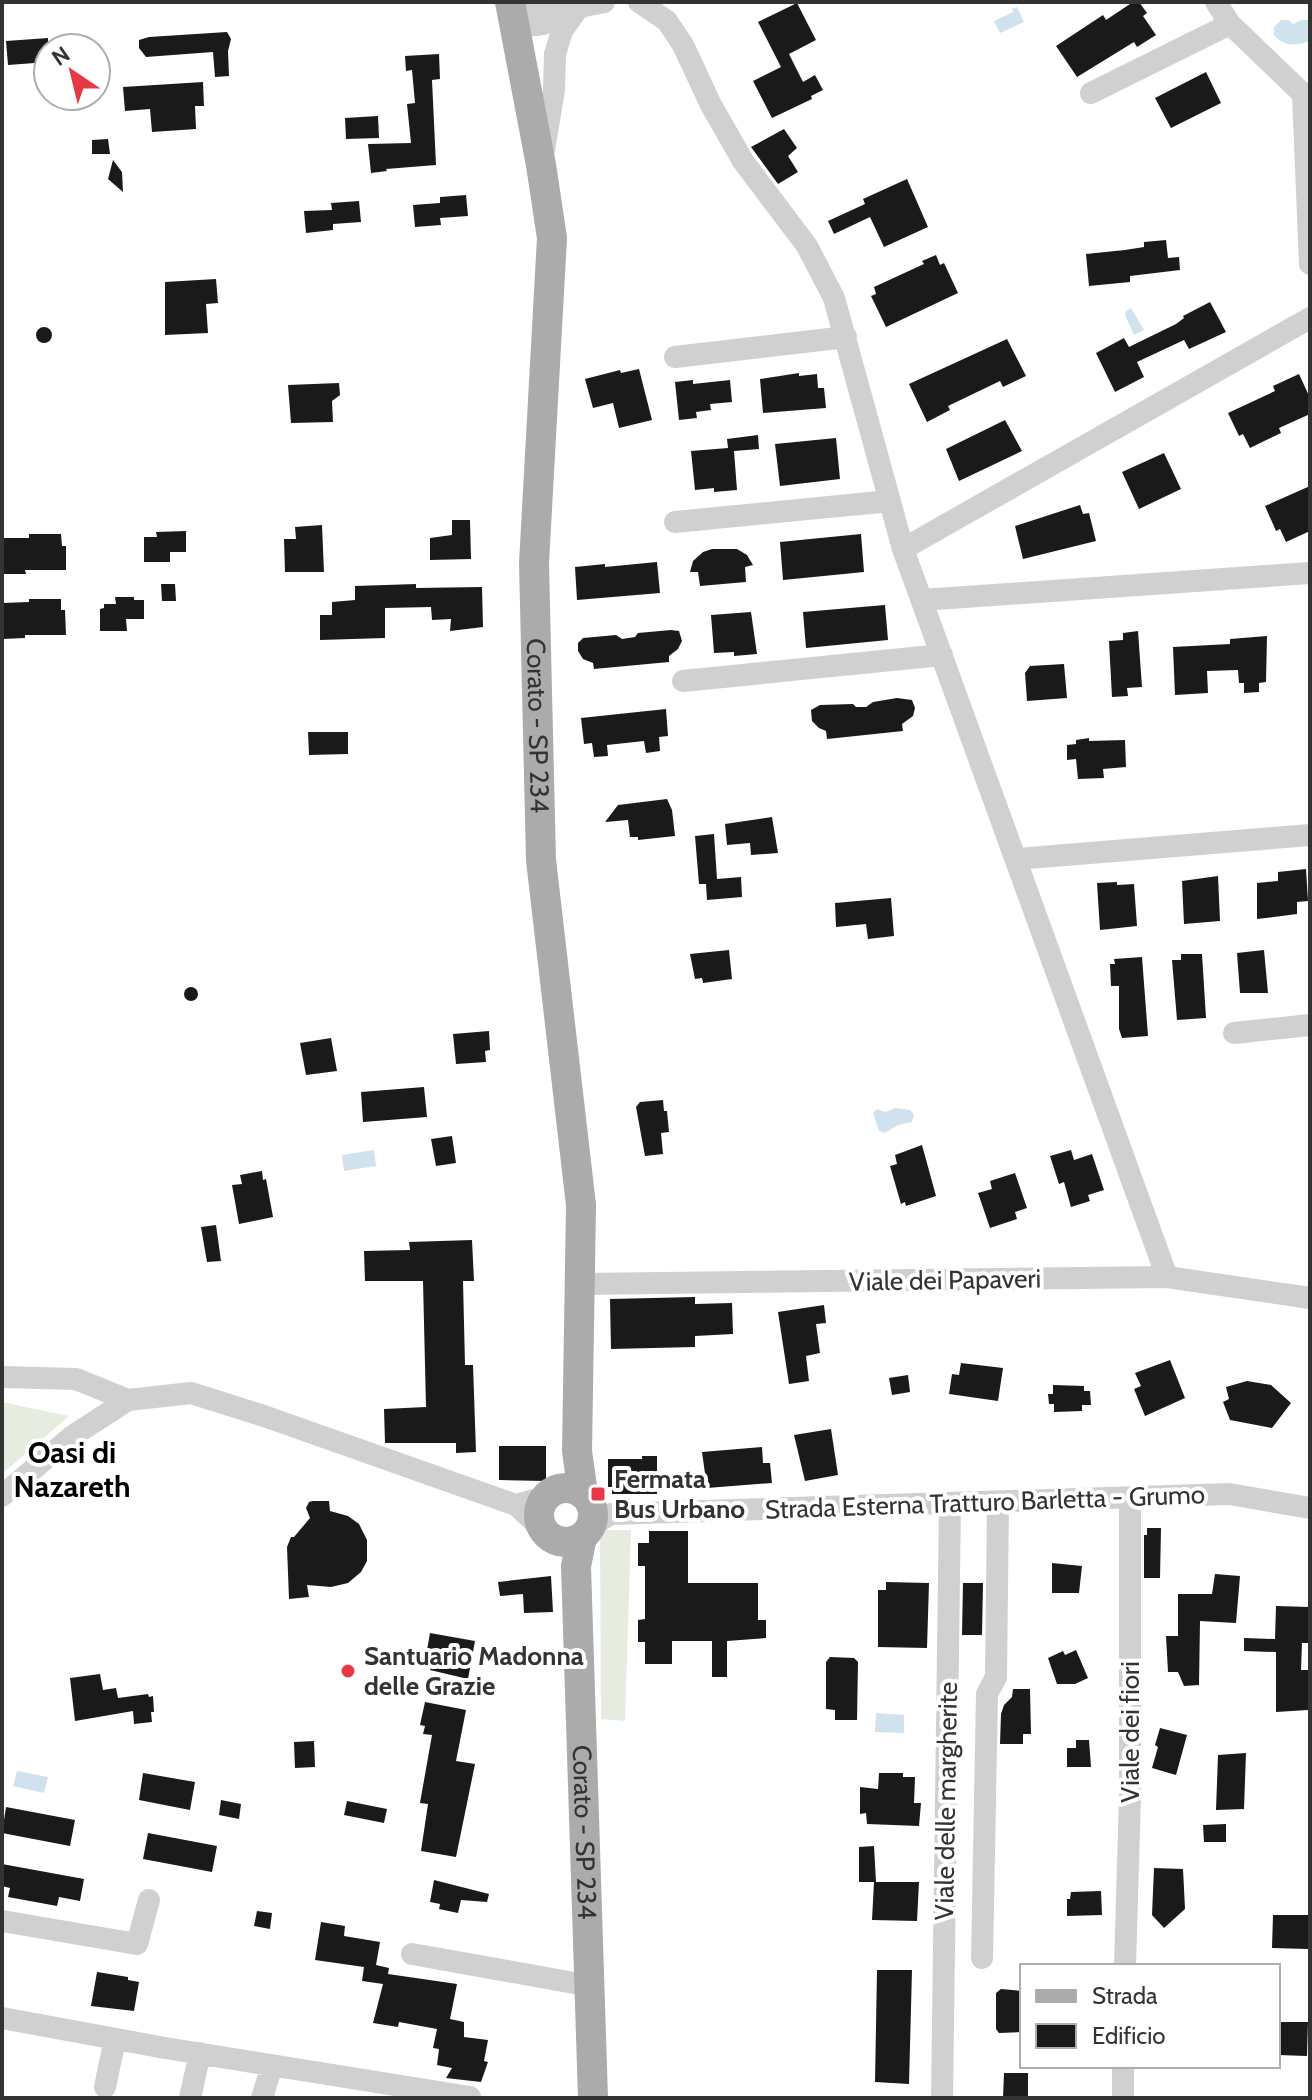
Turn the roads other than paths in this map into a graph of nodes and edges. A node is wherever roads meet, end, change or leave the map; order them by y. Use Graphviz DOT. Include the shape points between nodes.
graph roads {
  1 [pos="551,2"];
  2 [pos="604,2"];
  3 [pos="639,2"];
  4 [pos="1216,2"];
  5 [pos="573,4"];
  6 [pos="513,13"];
  7 [pos="1230,24"];
  8 [pos="1091,93"];
  9 [pos="1306,93"];
  10 [pos="541,165"];
  11 [pos="1310,264"];
  12 [pos="1310,318"];
  13 [pos="846,337"];
  14 [pos="675,357"];
  15 [pos="890,501"];
  16 [pos="675,522"];
  17 [pos="903,549"];
  18 [pos="1310,573"];
  19 [pos="922,600"];
  20 [pos="942,655"];
  21 [pos="683,681"];
  22 [pos="1310,835"];
  23 [pos="1016,859"];
  24 [pos="1310,1025"];
  25 [pos="1234,1033"];
  26 [pos="1167,1277"];
  27 [pos="579,1284"];
  28 [pos="1310,1298"];
  29 [pos="2,1377"];
  30 [pos="128,1400"];
  31 [pos="2,1496"];
  32 [pos="1130,1497"];
  33 [pos="998,1502"];
  34 [pos="950,1503"];
  35 [pos="516,1505"];
  36 [pos="1310,1508"];
  37 [pos="574,1520"];
  38 [pos="149,1900"];
  39 [pos="2,1921"];
  40 [pos="412,1954"];
  41 [pos="982,1958"];
  42 [pos="1125,1964"];
  43 [pos="591,1986"];
  44 [pos="2,2018"];
  45 [pos="115,2039"];
  46 [pos="200,2053"];
  47 [pos="272,2065"];
  48 [pos="1123,2068"];
  49 [pos="105,2087"];
  50 [pos="360,2089"];
  51 [pos="470,2097"];
  52 [pos="190,2098"];
  53 [pos="262,2098"];
  54 [pos="593,2098"];
  55 [pos="942,2098"];
  56 [pos="1123,2098"];
  1 -- 5 [label="street"];
  1 -- 6 [label="street"];
  2 -- 5 [label="street"];
  3 -- 13 [label="street" via="667,21 683,45 743,161 807,246 834,298"];
  4 -- 7 [label="street"];
  5 -- 6 [label="street" via="553,22 533,27"];
  5 -- 10 [label="street" via="555,54"];
  6 -- 10 [label="main road, Corato - SP 234"];
  7 -- 8 [label="street"];
  7 -- 9 [label="street"];
  9 -- 11 [label="street"];
  10 -- 27 [label="main road, Corato - SP 234" via="552,238 534,563 541,860 581,1205"];
  12 -- 17 [label="street"];
  13 -- 14 [label="street"];
  13 -- 15 [label="street"];
  15 -- 16 [label="street"];
  15 -- 17 [label="street"];
  17 -- 19 [label="street"];
  18 -- 19 [label="street"];
  19 -- 20 [label="street"];
  20 -- 21 [label="street"];
  20 -- 23 [label="street"];
  22 -- 23 [label="street"];
  23 -- 26 [label="street"];
  24 -- 25 [label="street"];
  26 -- 27 [label="street, Viale dei Papaveri"];
  26 -- 28 [label="street, Viale dei Papaveri"];
  27 -- 37 [label="main road, Corato - SP 234"];
  29 -- 30 [label="street" via="76,1379"];
  30 -- 31 [label="street" via="71,1437"];
  30 -- 35 [label="street" via="191,1393"];
  32 -- 33 [label="street, Strada Esterna Tratturo Barletta - Grumo"];
  32 -- 36 [label="street, Strada Esterna Tratturo Barletta - Grumo" via="1229,1494"];
  32 -- 42 [label="street, Viale dei fiori"];
  33 -- 34 [label="street, Strada Esterna Tratturo Barletta - Grumo"];
  33 -- 41 [label="street" via="996,1677 987,1694"];
  34 -- 37 [label="street, Strada Esterna Tratturo Barletta - Grumo"];
  34 -- 55 [label="street, Viale delle margherite"];
  35 -- 37 [label="street, Strada Esterna Tratturo Barletta - Grumo"];
  35 -- 37 [label="street"];
  37 -- 43 [label="main road, Corato - SP 234"];
  38 -- 39 [label="street" via="137,1944"];
  40 -- 43 [label="street"];
  43 -- 54 [label="main road, Corato - SP 234"];
  44 -- 45 [label="street"];
  45 -- 46 [label="street"];
  45 -- 49 [label="street"];
  46 -- 47 [label="street"];
  46 -- 52 [label="street"];
  47 -- 50 [label="street"];
  47 -- 53 [label="street"];
  48 -- 56 [label="street"];
  50 -- 51 [label="street"];
}
